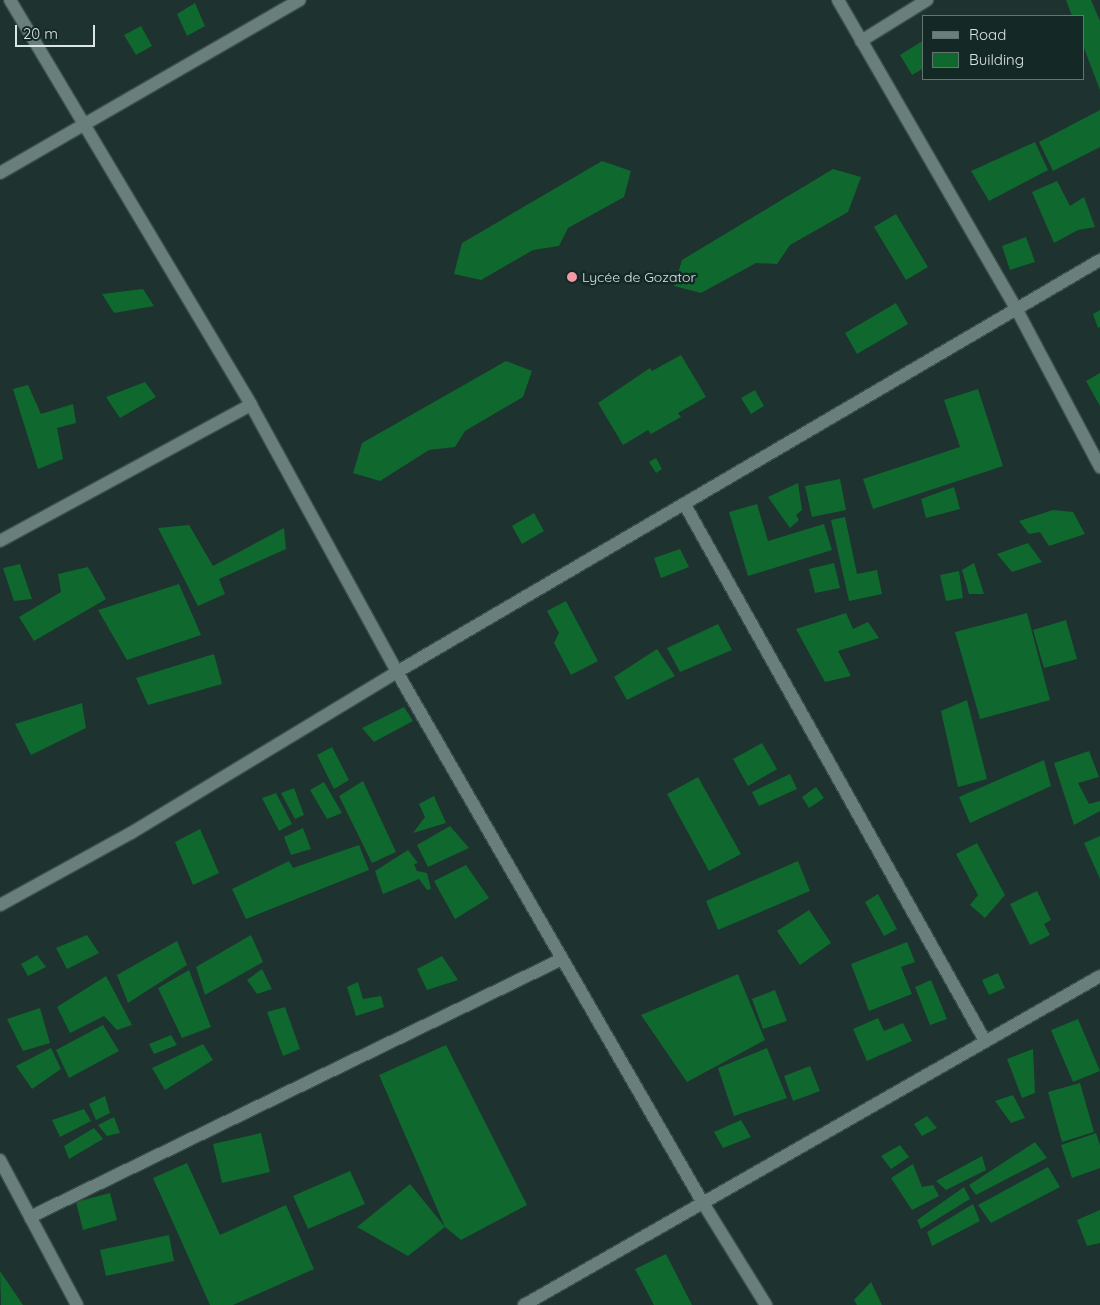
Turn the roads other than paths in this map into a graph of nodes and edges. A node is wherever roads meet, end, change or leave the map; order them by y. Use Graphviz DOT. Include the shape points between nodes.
graph roads {
  1 [pos="10,0"];
  2 [pos="300,0"];
  3 [pos="838,0"];
  4 [pos="927,0"];
  5 [pos="861,41"];
  6 [pos="85,122"];
  7 [pos="0,173"];
  8 [pos="1100,260"];
  9 [pos="1017,310"];
  10 [pos="251,405"];
  11 [pos="1100,467"];
  12 [pos="685,505"];
  13 [pos="0,541"];
  14 [pos="397,672"];
  15 [pos="0,905"];
  16 [pos="562,959"];
  17 [pos="1100,976"];
  18 [pos="985,1041"];
  19 [pos="0,1160"];
  20 [pos="703,1203"];
  21 [pos="30,1217"];
  22 [pos="77,1305"];
  23 [pos="524,1305"];
  24 [pos="766,1305"];
  1 -- 6 [label="street"];
  2 -- 6 [label="street"];
  3 -- 5 [label="street"];
  4 -- 5 [label="street"];
  5 -- 9 [label="street"];
  6 -- 7 [label="street"];
  6 -- 10 [label="street"];
  8 -- 9 [label="street"];
  9 -- 11 [label="street"];
  9 -- 12 [label="street"];
  10 -- 13 [label="street"];
  10 -- 14 [label="street"];
  12 -- 14 [label="street"];
  12 -- 18 [label="street"];
  14 -- 15 [label="street" via="131,833"];
  14 -- 16 [label="street"];
  16 -- 20 [label="street"];
  16 -- 21 [label="street"];
  17 -- 18 [label="street"];
  18 -- 20 [label="street"];
  19 -- 21 [label="street"];
  20 -- 23 [label="street"];
  20 -- 24 [label="street"];
  21 -- 22 [label="street"];
}
